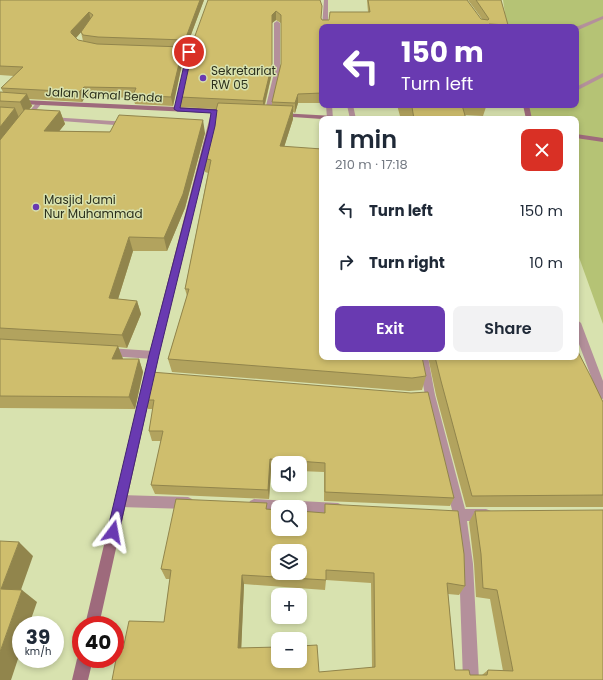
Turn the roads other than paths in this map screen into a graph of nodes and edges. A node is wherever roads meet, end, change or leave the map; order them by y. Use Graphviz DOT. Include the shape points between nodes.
graph roads {
  1 [pos="326,0"];
  2 [pos="603,17"];
  3 [pos="277,23"];
  4 [pos="326,24"];
  5 [pos="579,28"];
  6 [pos="195,38"];
  7 [pos="166,52"];
  8 [pos="189,52"];
  9 [pos="603,75"];
  10 [pos="579,87"];
  11 [pos="0,101"];
  12 [pos="37,105"];
  13 [pos="177,109"];
  14 [pos="230,112"];
  15 [pos="260,114"];
  16 [pos="267,114"];
  17 [pos="319,117"];
  18 [pos="27,118"];
  19 [pos="44,118"];
  20 [pos="211,123"];
  21 [pos="139,125"];
  22 [pos="579,136"];
  23 [pos="603,140"];
  24 [pos="579,331"];
  25 [pos="100,352"];
  26 [pos="154,355"];
  27 [pos="424,360"];
  28 [pos="430,395"];
  29 [pos="603,395"];
  30 [pos="416,396"];
  31 [pos="120,501"];
  32 [pos="198,504"];
  33 [pos="246,505"];
  34 [pos="271,506"];
  35 [pos="307,507"];
  36 [pos="353,510"];
  37 [pos="445,514"];
  38 [pos="460,515"];
  39 [pos="500,515"];
  40 [pos="94,616"];
  41 [pos="83,668"];
  42 [pos="80,680"];
  43 [pos="471,680"];
  1 -- 4 [label="street"];
  2 -- 5 [label="street"];
  3 -- 16 [label="street" via="277,73"];
  6 -- 8 [label="street"];
  7 -- 8 [label="street"];
  8 -- 13 [label="street"];
  9 -- 10 [label="street"];
  11 -- 12 [label="street, Jalan Kamal Benda"];
  12 -- 13 [label="street, Jalan Kamal Benda"];
  12 -- 18 [label="street"];
  13 -- 20 [label="street, Jalan Kamal Benda"];
  14 -- 20 [label="street, Jalan Kamal Benda"];
  15 -- 16 [label="street"];
  16 -- 17 [label="street"];
  19 -- 21 [label="street"];
  20 -- 26 [label="street"];
  22 -- 23 [label="street"];
  24 -- 29 [label="street"];
  25 -- 26 [label="street"];
  26 -- 31 [label="street" via="153,376"];
  27 -- 28 [label="street"];
  28 -- 30 [label="street"];
  28 -- 38 [label="street"];
  31 -- 32 [label="street"];
  31 -- 40 [label="street"];
  33 -- 34 [label="street"];
  35 -- 36 [label="street"];
  37 -- 38 [label="street"];
  38 -- 39 [label="street"];
  38 -- 43 [label="street" via="466,564"];
  41 -- 42 [label="street"];
}
